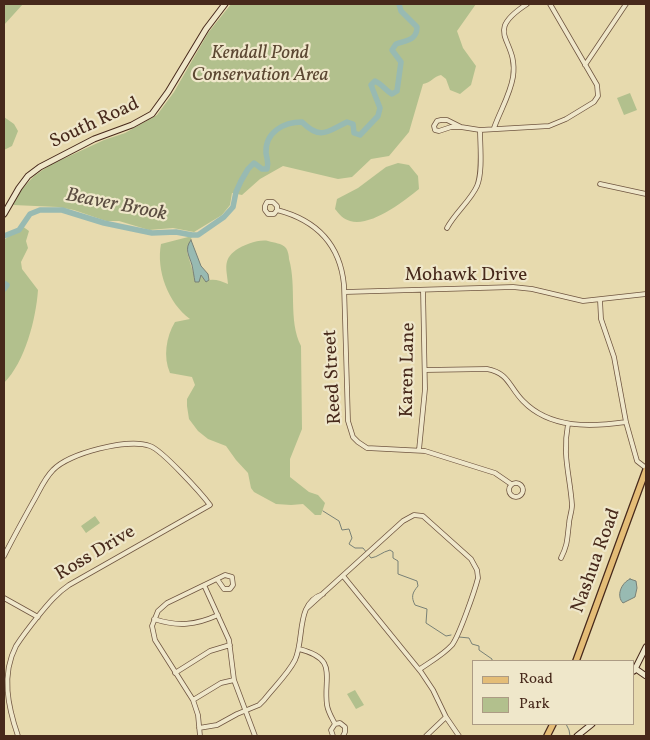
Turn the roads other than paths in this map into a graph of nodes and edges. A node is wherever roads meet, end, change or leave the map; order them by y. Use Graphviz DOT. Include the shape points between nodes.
graph roads {
  1 [pos="225,4"];
  2 [pos="526,4"];
  3 [pos="550,4"];
  4 [pos="626,4"];
  5 [pos="586,65"];
  6 [pos="461,127"];
  7 [pos="494,128"];
  8 [pos="480,130"];
  9 [pos="600,184"];
  10 [pos="646,194"];
  11 [pos="277,210"];
  12 [pos="4,214"];
  13 [pos="447,228"];
  14 [pos="423,290"];
  15 [pos="345,292"];
  16 [pos="646,294"];
  17 [pos="600,300"];
  18 [pos="425,370"];
  19 [pos="626,422"];
  20 [pos="568,424"];
  21 [pos="419,450"];
  22 [pos="646,469"];
  23 [pos="511,484"];
  24 [pos="4,556"];
  25 [pos="561,558"];
  26 [pos="344,577"];
  27 [pos="217,579"];
  28 [pos="204,585"];
  29 [pos="4,598"];
  30 [pos="218,615"];
  31 [pos="38,617"];
  32 [pos="154,619"];
  33 [pos="230,645"];
  34 [pos="646,647"];
  35 [pos="299,649"];
  36 [pos="576,660"];
  37 [pos="420,669"];
  38 [pos="635,670"];
  39 [pos="176,673"];
  40 [pos="646,676"];
  41 [pos="234,680"];
  42 [pos="193,700"];
  43 [pos="245,710"];
  44 [pos="446,717"];
  45 [pos="335,724"];
  46 [pos="591,725"];
  47 [pos="200,728"];
  48 [pos="18,736"];
  49 [pos="200,736"];
  50 [pos="255,736"];
  51 [pos="333,736"];
  52 [pos="343,736"];
  53 [pos="426,736"];
  54 [pos="459,736"];
  55 [pos="577,736"];
  1 -- 12 [label="street, South Road" via="152,114 40,167 28,176"];
  2 -- 7 [label="street" via="512,14 503,28 511,52 513,74"];
  3 -- 5 [label="street"];
  4 -- 5 [label="street"];
  5 -- 7 [label="street" via="599,94 594,102 549,126"];
  6 -- 6 [label="street" via="444,120 437,121 434,126 439,132"];
  6 -- 8 [label="street"];
  7 -- 8 [label="street"];
  8 -- 13 [label="street" via="477,186"];
  9 -- 10 [label="street"];
  11 -- 15 [label="street, Reed Street" via="311,224 329,242 341,264"];
  14 -- 15 [label="street, Mohawk Drive"];
  14 -- 17 [label="street, Mohawk Drive" via="520,288 578,301"];
  14 -- 18 [label="street, Karen Lane"];
  15 -- 21 [label="street, Reed Street" via="348,422 351,433 358,442 371,449"];
  16 -- 17 [label="street, Mohawk Drive"];
  17 -- 19 [label="street" via="601,320 614,357"];
  18 -- 20 [label="street" via="494,370 506,378 528,405"];
  18 -- 21 [label="street, Karen Lane"];
  19 -- 20 [label="street" via="591,426"];
  19 -- 22 [label="street" via="637,460"];
  20 -- 25 [label="street" via="565,462 572,509 568,543"];
  21 -- 23 [label="street, Reed Street" via="492,471"];
  22 -- 36 [label="main road, Nashua Road"];
  24 -- 31 [label="street, Ross Drive" via="54,469 66,460 98,448 136,444 153,447 210,505 69,585"];
  26 -- 35 [label="street" via="307,608 302,619"];
  26 -- 37 [label="street"];
  26 -- 37 [label="street" via="407,518 420,515 468,555 477,570 477,582 454,641"];
  27 -- 27 [label="street" via="224,589 233,585 230,575"];
  27 -- 28 [label="street"];
  28 -- 30 [label="street"];
  28 -- 32 [label="street" via="163,606"];
  29 -- 31 [label="street"];
  30 -- 32 [label="street" via="180,625"];
  30 -- 33 [label="street"];
  31 -- 48 [label="street, Ross Drive" via="15,648 8,670 8,700"];
  32 -- 39 [label="street" via="155,640"];
  33 -- 39 [label="street" via="210,651"];
  33 -- 41 [label="street"];
  34 -- 38 [label="street"];
  35 -- 43 [label="street" via="292,664 264,700"];
  35 -- 45 [label="street" via="316,656 326,669 327,704"];
  37 -- 44 [label="street"];
  38 -- 40 [label="street"];
  39 -- 42 [label="street"];
  41 -- 42 [label="street" via="221,683"];
  41 -- 43 [label="street"];
  42 -- 47 [label="street"];
  43 -- 47 [label="street" via="214,727"];
  43 -- 50 [label="street"];
  44 -- 53 [label="street"];
  44 -- 54 [label="street"];
  45 -- 51 [label="street" via="331,730"];
  45 -- 52 [label="street" via="345,727"];
  46 -- 55 [label="street"];
  47 -- 49 [label="street"];
}
